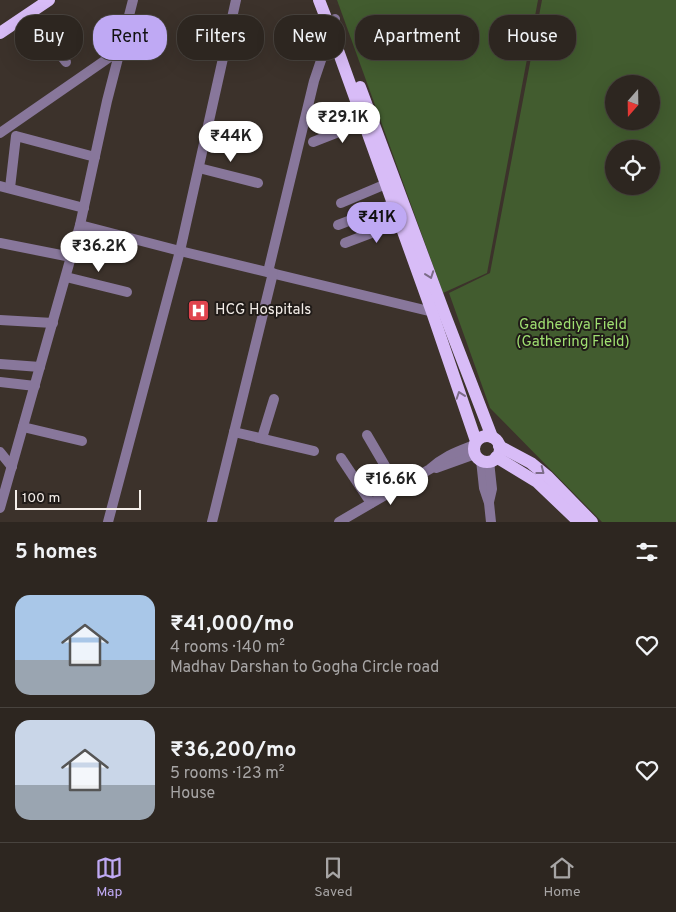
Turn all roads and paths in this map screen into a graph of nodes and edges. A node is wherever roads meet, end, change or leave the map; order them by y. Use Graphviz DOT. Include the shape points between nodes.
graph roads {
  1 [pos="49,0"];
  2 [pos="133,0"];
  3 [pos="236,0"];
  4 [pos="319,0"];
  5 [pos="328,0"];
  6 [pos="29,14"];
  7 [pos="129,15"];
  8 [pos="327,15"];
  9 [pos="331,15"];
  10 [pos="0,33"];
  11 [pos="345,56"];
  12 [pos="106,60"];
  13 [pos="118,60"];
  14 [pos="321,60"];
  15 [pos="344,60"];
  16 [pos="66,62"];
  17 [pos="364,122"];
  18 [pos="0,133"];
  19 [pos="313,142"];
  20 [pos="95,157"];
  21 [pos="199,168"];
  22 [pos="258,183"];
  23 [pos="386,184"];
  24 [pos="5,187"];
  25 [pos="341,203"];
  26 [pos="393,204"];
  27 [pos="84,208"];
  28 [pos="400,222"];
  29 [pos="80,225"];
  30 [pos="338,225"];
  31 [pos="0,243"];
  32 [pos="345,243"];
  33 [pos="180,251"];
  34 [pos="71,258"];
  35 [pos="270,273"];
  36 [pos="66,277"];
  37 [pos="127,292"];
  38 [pos="432,312"];
  39 [pos="445,315"];
  40 [pos="0,320"];
  41 [pos="53,323"];
  42 [pos="0,364"];
  43 [pos="40,367"];
  44 [pos="0,382"];
  45 [pos="35,386"];
  46 [pos="274,399"];
  47 [pos="23,427"];
  48 [pos="234,432"];
  49 [pos="367,435"];
  50 [pos="262,438"];
  51 [pos="82,441"];
  52 [pos="485,450"];
  53 [pos="314,451"];
  54 [pos="0,452"];
  55 [pos="341,458"];
  56 [pos="12,467"];
  57 [pos="398,488"];
  58 [pos="371,503"];
  59 [pos="0,508"];
  60 [pos="344,521"];
  61 [pos="108,522"];
  62 [pos="212,522"];
  63 [pos="492,522"];
  64 [pos="580,522"];
  65 [pos="592,522"];
  1 -- 6 [label="main road"];
  2 -- 7 [label="street"];
  3 -- 21 [label="street"];
  4 -- 8 [label="main road"];
  5 -- 9 [label="main road"];
  6 -- 10 [label="main road"];
  6 -- 16 [label="street"];
  11 -- 39 [label="main road, one-way"];
  12 -- 18 [label="street"];
  13 -- 20 [label="street"];
  14 -- 35 [label="street"];
  15 -- 17 [label="main road"];
  17 -- 19 [label="street"];
  17 -- 23 [label="main road"];
  20 -- 24 [label="street" via="16,136"];
  20 -- 27 [label="street"];
  21 -- 22 [label="street"];
  21 -- 33 [label="street"];
  23 -- 25 [label="street"];
  23 -- 26 [label="main road"];
  24 -- 27 [label="street"];
  26 -- 28 [label="main road"];
  26 -- 30 [label="street"];
  27 -- 29 [label="street"];
  28 -- 32 [label="street"];
  28 -- 38 [label="main road"];
  29 -- 33 [label="street"];
  29 -- 34 [label="street"];
  31 -- 34 [label="street"];
  33 -- 35 [label="street"];
  33 -- 61 [label="street"];
  34 -- 36 [label="street"];
  35 -- 38 [label="street"];
  35 -- 48 [label="street"];
  36 -- 37 [label="street"];
  36 -- 41 [label="street"];
  38 -- 39 [label="street"];
  52 -- 38 [label="main road, one-way"];
  39 -- 52 [label="main road"];
  40 -- 41 [label="street"];
  41 -- 43 [label="street"];
  42 -- 43 [label="street"];
  43 -- 45 [label="street"];
  44 -- 45 [label="street"];
  45 -- 47 [label="street"];
  46 -- 50 [label="street"];
  47 -- 51 [label="street"];
  47 -- 56 [label="street"];
  48 -- 50 [label="street"];
  48 -- 62 [label="street"];
  49 -- 57 [label="street"];
  50 -- 53 [label="street"];
  52 -- 57 [label="street" via="430,469"];
  52 -- 63 [label="street" via="492,489 489,503"];
  52 -- 64 [label="main road" via="537,482"];
  52 -- 65 [label="main road, one-way" via="531,463"];
  54 -- 56 [label="street"];
  55 -- 58 [label="street"];
  56 -- 59 [label="street"];
  57 -- 58 [label="street"];
  58 -- 60 [label="street"];
}
